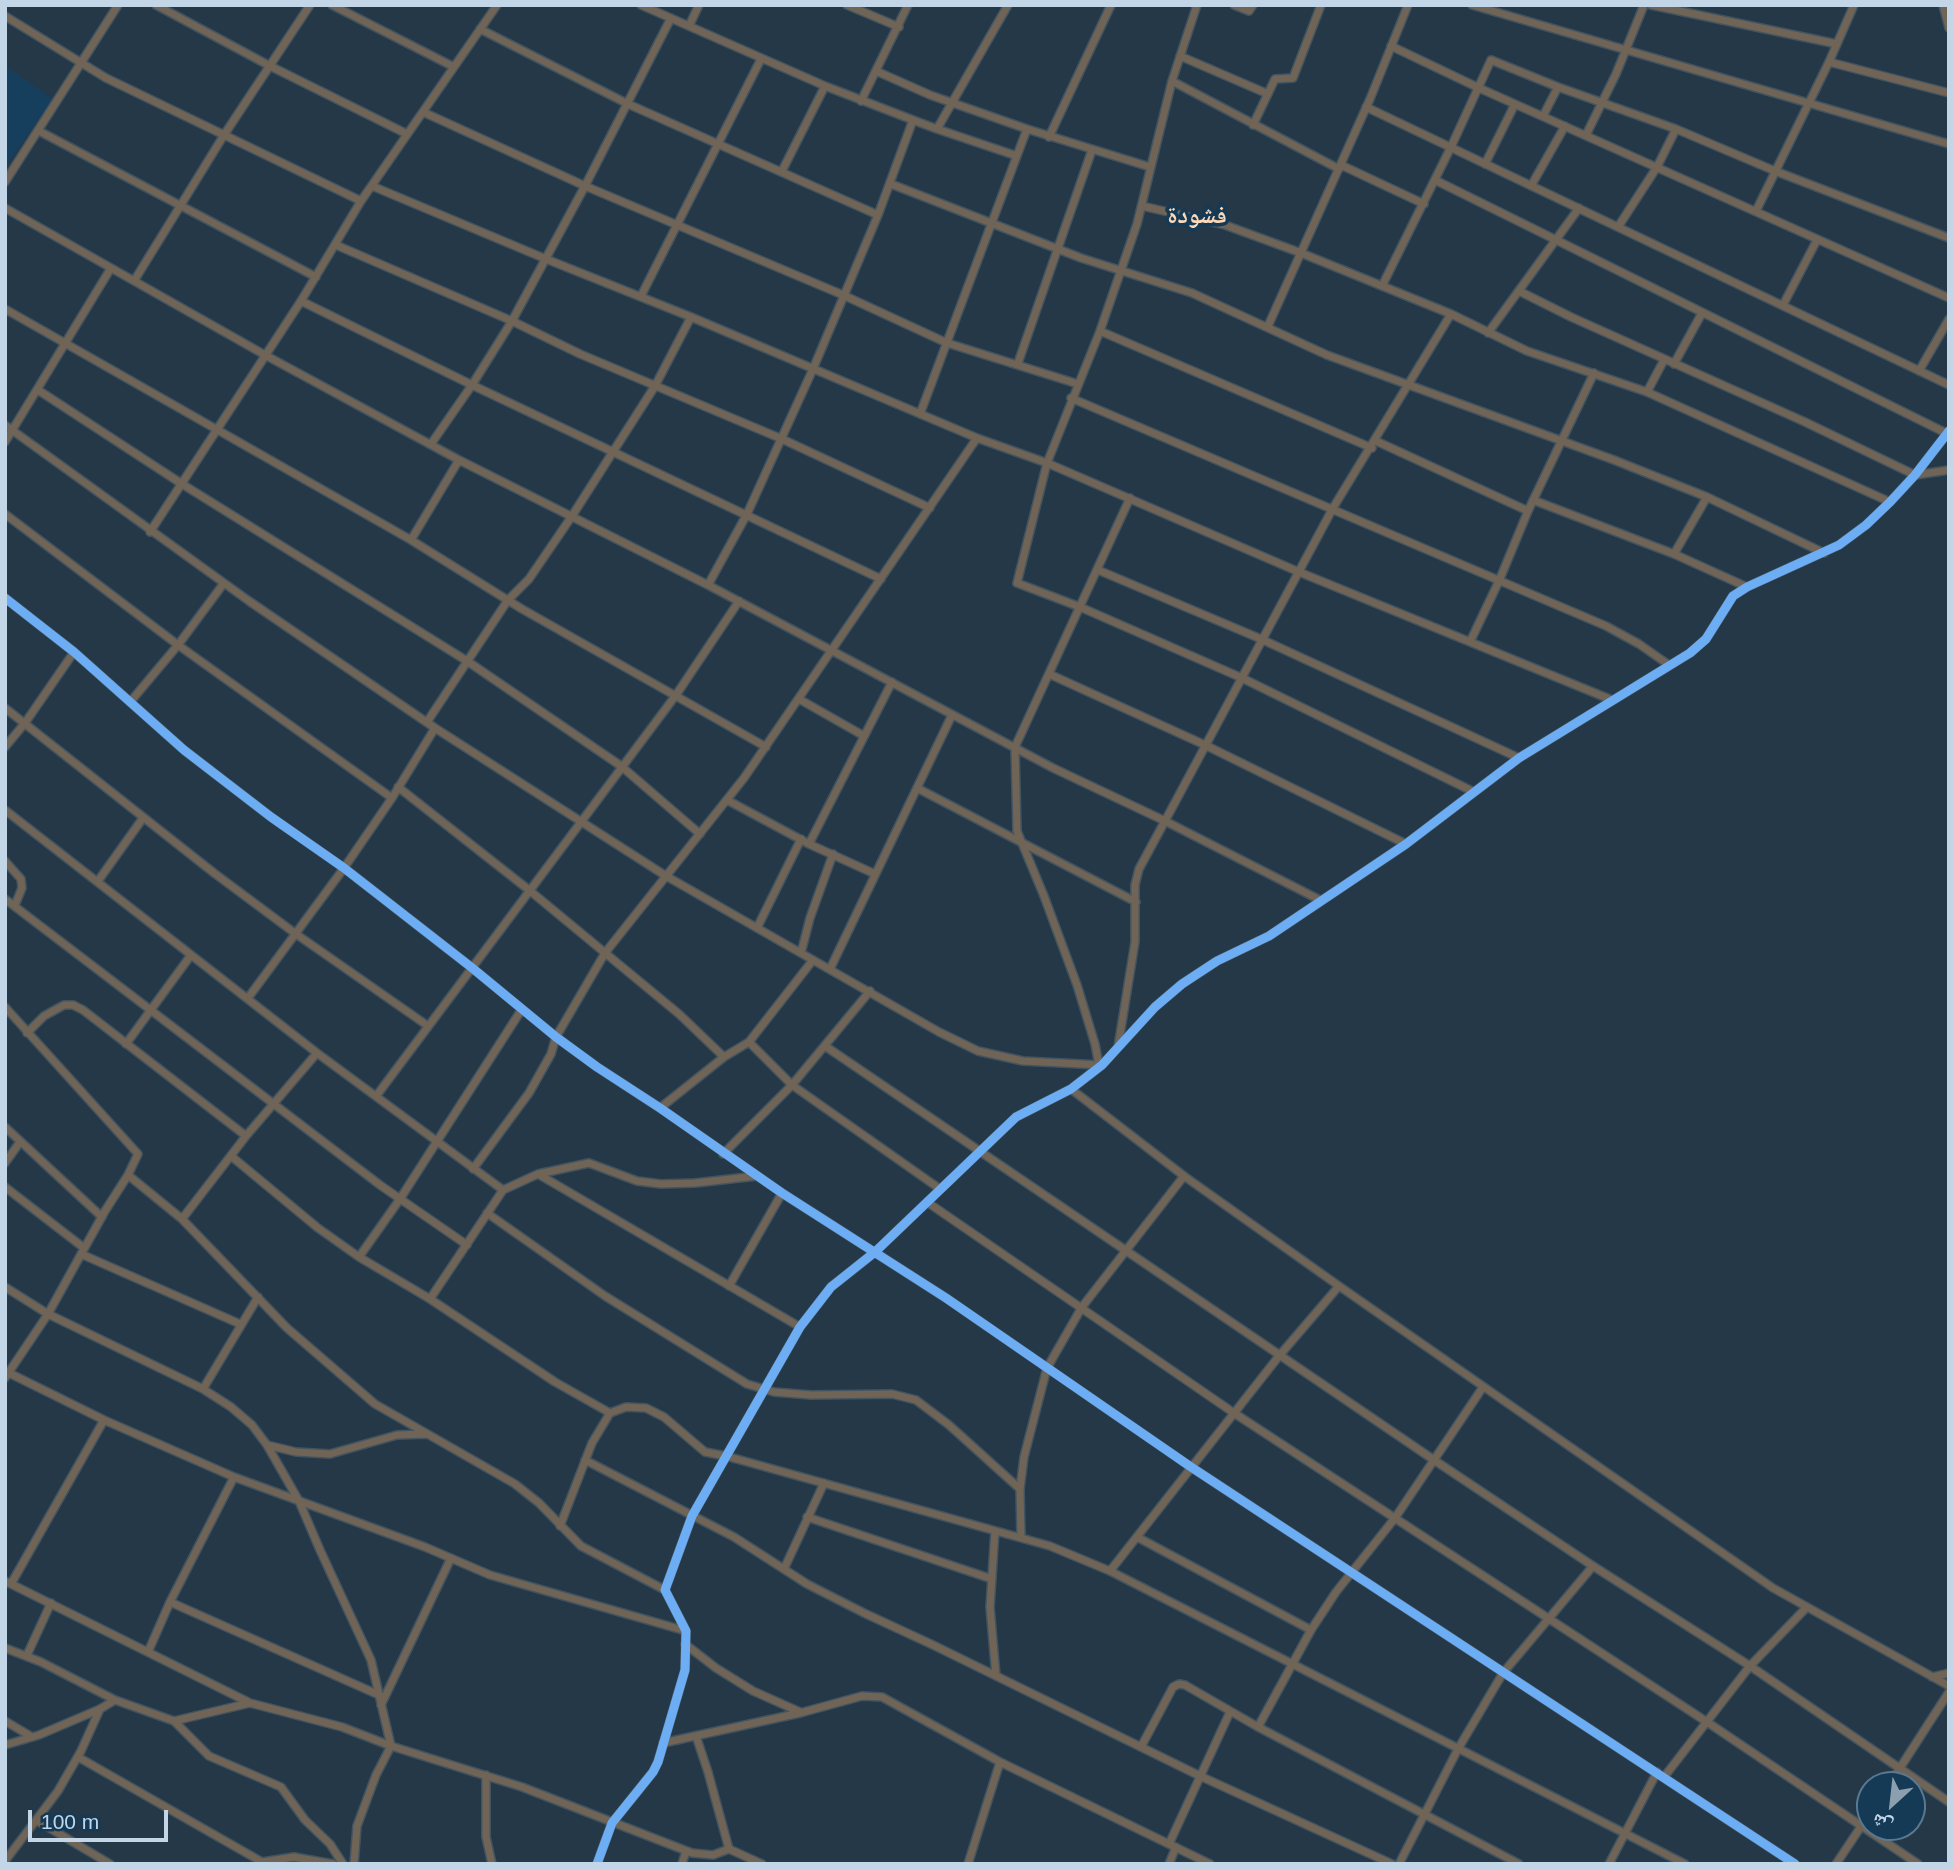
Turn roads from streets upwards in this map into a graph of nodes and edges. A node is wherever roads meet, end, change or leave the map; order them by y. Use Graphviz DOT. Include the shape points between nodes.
graph roads {
  1 [pos="118,5"];
  2 [pos="156,5"];
  3 [pos="310,5"];
  4 [pos="332,5"];
  5 [pos="497,5"];
  6 [pos="641,5"];
  7 [pos="699,5"];
  8 [pos="847,5"];
  9 [pos="908,5"];
  10 [pos="1008,5"];
  11 [pos="1111,5"];
  12 [pos="1197,5"];
  13 [pos="1234,5"];
  14 [pos="1253,5"];
  15 [pos="1321,5"];
  16 [pos="1408,5"];
  17 [pos="1472,5"];
  18 [pos="1644,5"];
  19 [pos="1651,5"];
  20 [pos="1854,5"];
  21 [pos="1943,5"];
  22 [pos="5,16"];
  23 [pos="671,18"];
  24 [pos="689,26"];
  25 [pos="898,26"];
  26 [pos="480,29"];
  27 [pos="1949,29"];
  28 [pos="1838,44"];
  29 [pos="1391,46"];
  30 [pos="1626,50"];
  31 [pos="1180,56"];
  32 [pos="761,59"];
  33 [pos="1829,62"];
  34 [pos="83,63"];
  35 [pos="270,66"];
  36 [pos="454,67"];
  37 [pos="876,71"];
  38 [pos="1172,82"];
  39 [pos="825,86"];
  40 [pos="1479,88"];
  41 [pos="1558,88"];
  42 [pos="1949,93"];
  43 [pos="1268,94"];
  44 [pos="861,101"];
  45 [pos="953,103"];
  46 [pos="1809,103"];
  47 [pos="628,104"];
  48 [pos="1515,104"];
  49 [pos="1602,104"];
  50 [pos="1366,107"];
  51 [pos="423,112"];
  52 [pos="1543,116"];
  53 [pos="913,120"];
  54 [pos="1253,125"];
  55 [pos="1565,126"];
  56 [pos="937,129"];
  57 [pos="1675,129"];
  58 [pos="1027,130"];
  59 [pos="39,131"];
  60 [pos="407,134"];
  61 [pos="224,135"];
  62 [pos="1586,135"];
  63 [pos="1049,137"];
  64 [pos="1949,144"];
  65 [pos="716,145"];
  66 [pos="1451,147"];
  67 [pos="1092,150"];
  68 [pos="1017,156"];
  69 [pos="1485,164"];
  70 [pos="1150,167"];
  71 [pos="1340,167"];
  72 [pos="1657,167"];
  73 [pos="782,171"];
  74 [pos="1775,171"];
  75 [pos="1435,180"];
  76 [pos="5,182"];
  77 [pos="891,184"];
  78 [pos="372,186"];
  79 [pos="585,186"];
  80 [pos="1531,186"];
  81 [pos="361,201"];
  82 [pos="1424,204"];
  83 [pos="181,205"];
  84 [pos="1142,206"];
  85 [pos="5,208"];
  86 [pos="1578,208"];
  87 [pos="1756,211"];
  88 [pos="878,215"];
  89 [pos="993,222"];
  90 [pos="677,225"];
  91 [pos="1618,227"];
  92 [pos="1948,237"];
  93 [pos="1817,240"];
  94 [pos="1555,241"];
  95 [pos="336,244"];
  96 [pos="1057,250"];
  97 [pos="1301,253"];
  98 [pos="546,259"];
  99 [pos="111,268"];
  100 [pos="1122,271"];
  101 [pos="316,277"];
  102 [pos="134,281"];
  103 [pos="1382,286"];
  104 [pos="1518,291"];
  105 [pos="843,295"];
  106 [pos="641,296"];
  107 [pos="1949,298"];
  108 [pos="301,301"];
  109 [pos="1783,305"];
  110 [pos="5,309"];
  111 [pos="1702,313"];
  112 [pos="1451,314"];
  113 [pos="691,317"];
  114 [pos="1949,318"];
  115 [pos="512,321"];
  116 [pos="1268,326"];
  117 [pos="1100,331"];
  118 [pos="1488,333"];
  119 [pos="66,342"];
  120 [pos="947,343"];
  121 [pos="265,355"];
  122 [pos="1664,360"];
  123 [pos="1017,363"];
  124 [pos="1674,365"];
  125 [pos="813,369"];
  126 [pos="1919,371"];
  127 [pos="1594,373"];
  128 [pos="1078,384"];
  129 [pos="1410,384"];
  130 [pos="472,385"];
  131 [pos="1949,385"];
  132 [pos="655,386"];
  133 [pos="38,390"];
  134 [pos="1647,392"];
  135 [pos="1072,398"];
  136 [pos="920,414"];
  137 [pos="5,425"];
  138 [pos="216,430"];
  139 [pos="13,431"];
  140 [pos="1948,432"];
  141 [pos="977,438"];
  142 [pos="782,439"];
  143 [pos="1561,439"];
  144 [pos="5,442"];
  145 [pos="431,444"];
  146 [pos="1374,445"];
  147 [pos="611,452"];
  148 [pos="459,460"];
  149 [pos="1047,463"];
  150 [pos="1949,470"];
  151 [pos="1915,475"];
  152 [pos="182,484"];
  153 [pos="1707,497"];
  154 [pos="1130,498"];
  155 [pos="1533,500"];
  156 [pos="1889,502"];
  157 [pos="930,508"];
  158 [pos="1333,508"];
  159 [pos="1528,511"];
  160 [pos="5,514"];
  161 [pos="747,514"];
  162 [pos="572,516"];
  163 [pos="150,532"];
  164 [pos="411,540"];
  165 [pos="1824,553"];
  166 [pos="1674,554"];
  167 [pos="1098,570"];
  168 [pos="1299,572"];
  169 [pos="881,579"];
  170 [pos="1499,581"];
  171 [pos="224,583"];
  172 [pos="708,585"];
  173 [pos="1748,587"];
  174 [pos="5,598"];
  175 [pos="508,600"];
  176 [pos="739,601"];
  177 [pos="1080,607"];
  178 [pos="1261,639"];
  179 [pos="1470,642"];
  180 [pos="178,645"];
  181 [pos="833,650"];
  182 [pos="74,652"];
  183 [pos="467,661"];
  184 [pos="1669,665"];
  185 [pos="1049,674"];
  186 [pos="1241,678"];
  187 [pos="892,682"];
  188 [pos="676,695"];
  189 [pos="799,699"];
  190 [pos="1612,700"];
  191 [pos="131,701"];
  192 [pos="5,708"];
  193 [pos="952,715"];
  194 [pos="427,722"];
  195 [pos="25,723"];
  196 [pos="435,728"];
  197 [pos="864,736"];
  198 [pos="1205,745"];
  199 [pos="5,747"];
  200 [pos="766,747"];
  201 [pos="1015,747"];
  202 [pos="1519,758"];
  203 [pos="621,766"];
  204 [pos="398,787"];
  205 [pos="917,788"];
  206 [pos="1474,792"];
  207 [pos="391,798"];
  208 [pos="727,800"];
  209 [pos="5,810"];
  210 [pos="143,818"];
  211 [pos="581,820"];
  212 [pos="1165,821"];
  213 [pos="700,834"];
  214 [pos="801,839"];
  215 [pos="1020,842"];
  216 [pos="809,844"];
  217 [pos="1406,844"];
  218 [pos="833,854"];
  219 [pos="5,861"];
  220 [pos="344,868"];
  221 [pos="875,874"];
  222 [pos="666,876"];
  223 [pos="98,881"];
  224 [pos="529,890"];
  225 [pos="5,899"];
  226 [pos="1320,900"];
  227 [pos="1136,902"];
  228 [pos="15,905"];
  229 [pos="757,928"];
  230 [pos="296,934"];
  231 [pos="605,953"];
  232 [pos="801,953"];
  233 [pos="191,955"];
  234 [pos="813,960"];
  235 [pos="471,967"];
  236 [pos="830,969"];
  237 [pos="870,991"];
  238 [pos="248,998"];
  239 [pos="5,1007"];
  240 [pos="522,1009"];
  241 [pos="150,1010"];
  242 [pos="428,1026"];
  243 [pos="27,1033"];
  244 [pos="556,1037"];
  245 [pos="749,1042"];
  246 [pos="126,1044"];
  247 [pos="825,1046"];
  248 [pos="1118,1047"];
  249 [pos="317,1053"];
  250 [pos="724,1057"];
  251 [pos="1100,1065"];
  252 [pos="792,1085"];
  253 [pos="1072,1089"];
  254 [pos="377,1095"];
  255 [pos="273,1104"];
  256 [pos="660,1108"];
  257 [pos="5,1127"];
  258 [pos="246,1136"];
  259 [pos="436,1140"];
  260 [pos="20,1142"];
  261 [pos="978,1152"];
  262 [pos="723,1154"];
  263 [pos="231,1156"];
  264 [pos="5,1163"];
  265 [pos="474,1169"];
  266 [pos="538,1174"];
  267 [pos="128,1175"];
  268 [pos="1184,1175"];
  269 [pos="757,1176"];
  270 [pos="5,1187"];
  271 [pos="940,1189"];
  272 [pos="503,1190"];
  273 [pos="782,1193"];
  274 [pos="400,1199"];
  275 [pos="927,1202"];
  276 [pos="487,1213"];
  277 [pos="102,1217"];
  278 [pos="182,1219"];
  279 [pos="467,1245"];
  280 [pos="83,1251"];
  281 [pos="876,1252"];
  282 [pos="1125,1252"];
  283 [pos="359,1257"];
  284 [pos="729,1286"];
  285 [pos="1339,1286"];
  286 [pos="5,1287"];
  287 [pos="258,1297"];
  288 [pos="430,1299"];
  289 [pos="1082,1307"];
  290 [pos="47,1314"];
  291 [pos="240,1324"];
  292 [pos="800,1327"];
  293 [pos="1279,1356"];
  294 [pos="1047,1368"];
  295 [pos="6,1374"];
  296 [pos="1483,1387"];
  297 [pos="202,1390"];
  298 [pos="762,1390"];
  299 [pos="610,1413"];
  300 [pos="1234,1413"];
  301 [pos="104,1420"];
  302 [pos="427,1434"];
  303 [pos="267,1445"];
  304 [pos="726,1456"];
  305 [pos="584,1460"];
  306 [pos="1434,1460"];
  307 [pos="1191,1467"];
  308 [pos="234,1477"];
  309 [pos="824,1483"];
  310 [pos="1020,1489"];
  311 [pos="299,1501"];
  312 [pos="692,1516"];
  313 [pos="807,1517"];
  314 [pos="1395,1518"];
  315 [pos="560,1526"];
  316 [pos="995,1531"];
  317 [pos="1137,1537"];
  318 [pos="1021,1538"];
  319 [pos="451,1558"];
  320 [pos="1593,1566"];
  321 [pos="784,1569"];
  322 [pos="1110,1572"];
  323 [pos="1351,1572"];
  324 [pos="992,1579"];
  325 [pos="8,1583"];
  326 [pos="665,1590"];
  327 [pos="170,1602"];
  328 [pos="51,1604"];
  329 [pos="1806,1608"];
  330 [pos="1547,1619"];
  331 [pos="1311,1630"];
  332 [pos="686,1631"];
  333 [pos="685,1644"];
  334 [pos="5,1648"];
  335 [pos="148,1652"];
  336 [pos="27,1655"];
  337 [pos="1294,1663"];
  338 [pos="1750,1666"];
  339 [pos="1503,1673"];
  340 [pos="1949,1673"];
  341 [pos="996,1676"];
  342 [pos="1933,1677"];
  343 [pos="1949,1686"];
  344 [pos="1949,1692"];
  345 [pos="379,1695"];
  346 [pos="115,1700"];
  347 [pos="250,1703"];
  348 [pos="381,1705"];
  349 [pos="100,1709"];
  350 [pos="1230,1712"];
  351 [pos="800,1713"];
  352 [pos="5,1721"];
  353 [pos="174,1721"];
  354 [pos="1707,1723"];
  355 [pos="1258,1727"];
  356 [pos="696,1736"];
  357 [pos="32,1737"];
  358 [pos="663,1743"];
  359 [pos="5,1745"];
  360 [pos="391,1746"];
  361 [pos="1142,1747"];
  362 [pos="1458,1749"];
  363 [pos="78,1757"];
  364 [pos="1000,1762"];
  365 [pos="1899,1769"];
  366 [pos="486,1775"];
  367 [pos="1661,1775"];
  368 [pos="1200,1776"];
  369 [pos="1949,1802"];
  370 [pos="1424,1815"];
  371 [pos="36,1820"];
  372 [pos="612,1823"];
  373 [pos="1856,1824"];
  374 [pos="1625,1833"];
  375 [pos="1856,1833"];
  376 [pos="1882,1841"];
  377 [pos="1173,1846"];
  378 [pos="729,1849"];
  379 [pos="686,1851"];
  380 [pos="1368,1853"];
  381 [pos="5,1861"];
  382 [pos="284,1861"];
  383 [pos="110,1864"];
  384 [pos="333,1864"];
  385 [pos="343,1864"];
  386 [pos="354,1864"];
  387 [pos="492,1864"];
  388 [pos="597,1864"];
  389 [pos="682,1864"];
  390 [pos="762,1864"];
  391 [pos="968,1864"];
  392 [pos="1169,1864"];
  393 [pos="1210,1864"];
  394 [pos="1363,1864"];
  395 [pos="1392,1864"];
  396 [pos="1399,1864"];
  397 [pos="1519,1864"];
  398 [pos="1609,1864"];
  399 [pos="1685,1864"];
  400 [pos="1795,1864"];
  401 [pos="1836,1864"];
  402 [pos="1918,1864"];
  1 -- 34 [label="street"];
  2 -- 35 [label="street"];
  3 -- 35 [label="street"];
  4 -- 36 [label="street"];
  5 -- 26 [label="street"];
  6 -- 23 [label="street"];
  7 -- 24 [label="street"];
  8 -- 25 [label="street"];
  9 -- 25 [label="street"];
  10 -- 45 [label="street"];
  11 -- 63 [label="street"];
  12 -- 31 [label="street"];
  13 -- 14 [label="street" via="1249,11"];
  15 -- 43 [label="street" via="1293,78 1275,79"];
  16 -- 29 [label="street"];
  17 -- 30 [label="street"];
  18 -- 30 [label="street"];
  19 -- 28 [label="street"];
  20 -- 28 [label="street"];
  21 -- 27 [label="street"];
  22 -- 34 [label="street"];
  23 -- 24 [label="street"];
  23 -- 47 [label="street"];
  24 -- 32 [label="street"];
  25 -- 37 [label="street"];
  26 -- 36 [label="street"];
  26 -- 47 [label="street"];
  28 -- 33 [label="street"];
  29 -- 40 [label="street"];
  29 -- 50 [label="street"];
  30 -- 46 [label="street"];
  30 -- 49 [label="street"];
  31 -- 38 [label="street"];
  31 -- 43 [label="street"];
  32 -- 39 [label="street"];
  32 -- 65 [label="street"];
  33 -- 42 [label="street"];
  33 -- 46 [label="street"];
  34 -- 59 [label="street"];
  34 -- 61 [label="street"];
  35 -- 60 [label="street"];
  35 -- 61 [label="street"];
  36 -- 51 [label="street"];
  37 -- 44 [label="street"];
  37 -- 45 [label="street"];
  38 -- 54 [label="street"];
  38 -- 70 [label="street"];
  39 -- 44 [label="street"];
  39 -- 73 [label="street"];
  40 -- 41 [label="street" via="1491,60"];
  40 -- 48 [label="street"];
  40 -- 66 [label="street"];
  41 -- 49 [label="street"];
  41 -- 52 [label="street"];
  43 -- 54 [label="street"];
  44 -- 53 [label="street"];
  45 -- 56 [label="street"];
  45 -- 58 [label="street"];
  46 -- 64 [label="street"];
  46 -- 74 [label="street"];
  47 -- 65 [label="street"];
  47 -- 79 [label="street"];
  48 -- 52 [label="street"];
  48 -- 69 [label="street"];
  49 -- 57 [label="street"];
  49 -- 62 [label="street"];
  50 -- 66 [label="street"];
  50 -- 71 [label="street"];
  51 -- 60 [label="street"];
  51 -- 79 [label="street"];
  52 -- 55 [label="street"];
  53 -- 56 [label="street"];
  53 -- 77 [label="street"];
  54 -- 71 [label="street"];
  55 -- 62 [label="street"];
  55 -- 80 [label="street"];
  56 -- 68 [label="street"];
  57 -- 72 [label="street"];
  57 -- 74 [label="street"];
  58 -- 63 [label="street"];
  58 -- 68 [label="street"];
  59 -- 76 [label="street"];
  59 -- 83 [label="street"];
  60 -- 78 [label="street"];
  61 -- 81 [label="street"];
  61 -- 83 [label="street"];
  62 -- 72 [label="street"];
  63 -- 67 [label="street"];
  65 -- 73 [label="street"];
  65 -- 90 [label="street"];
  66 -- 69 [label="street"];
  66 -- 75 [label="street"];
  67 -- 70 [label="street"];
  67 -- 96 [label="street"];
  68 -- 89 [label="street"];
  69 -- 80 [label="street"];
  70 -- 84 [label="street"];
  71 -- 82 [label="street"];
  71 -- 97 [label="street"];
  72 -- 87 [label="street"];
  72 -- 91 [label="street"];
  73 -- 88 [label="street"];
  74 -- 87 [label="street"];
  74 -- 92 [label="street"];
  75 -- 82 [label="street"];
  75 -- 94 [label="street"];
  77 -- 88 [label="street"];
  77 -- 89 [label="street"];
  78 -- 81 [label="street"];
  78 -- 98 [label="street"];
  79 -- 90 [label="street"];
  79 -- 98 [label="street"];
  80 -- 86 [label="street"];
  81 -- 95 [label="street"];
  82 -- 103 [label="street"];
  83 -- 101 [label="street"];
  83 -- 102 [label="street"];
  84 -- 97 [label="street" via="1225,225"];
  84 -- 100 [label="street"];
  85 -- 99 [label="street"];
  86 -- 91 [label="street"];
  86 -- 94 [label="street"];
  87 -- 93 [label="street"];
  88 -- 105 [label="street"];
  89 -- 96 [label="street"];
  89 -- 120 [label="street"];
  90 -- 105 [label="street"];
  90 -- 106 [label="street"];
  91 -- 109 [label="street"];
  93 -- 107 [label="street"];
  93 -- 109 [label="street"];
  94 -- 104 [label="street"];
  94 -- 111 [label="street"];
  95 -- 101 [label="street"];
  95 -- 115 [label="street"];
  96 -- 100 [label="street"];
  96 -- 123 [label="street"];
  97 -- 103 [label="street"];
  97 -- 116 [label="street"];
  98 -- 106 [label="street"];
  98 -- 115 [label="street"];
  99 -- 102 [label="street"];
  99 -- 119 [label="street"];
  100 -- 116 [label="street" via="1192,293"];
  100 -- 117 [label="street"];
  101 -- 108 [label="street"];
  102 -- 121 [label="street"];
  103 -- 112 [label="street"];
  104 -- 118 [label="street"];
  104 -- 122 [label="street"];
  105 -- 120 [label="street"];
  105 -- 125 [label="street"];
  106 -- 113 [label="street"];
  108 -- 121 [label="street"];
  108 -- 130 [label="street"];
  109 -- 126 [label="street"];
  110 -- 119 [label="street"];
  111 -- 124 [label="street"];
  111 -- 140 [label="street"];
  112 -- 118 [label="street"];
  112 -- 129 [label="street"];
  113 -- 125 [label="street"];
  113 -- 132 [label="street"];
  114 -- 126 [label="street"];
  115 -- 130 [label="street"];
  115 -- 132 [label="street"];
  116 -- 129 [label="street" via="1314,349"];
  117 -- 128 [label="street"];
  117 -- 146 [label="street"];
  118 -- 127 [label="street"];
  119 -- 133 [label="street"];
  119 -- 138 [label="street"];
  120 -- 123 [label="street"];
  120 -- 136 [label="street"];
  121 -- 138 [label="street"];
  121 -- 145 [label="street"];
  122 -- 124 [label="street"];
  122 -- 134 [label="street"];
  123 -- 128 [label="street"];
  124 -- 151 [label="street"];
  125 -- 136 [label="street"];
  125 -- 142 [label="street"];
  126 -- 131 [label="street"];
  127 -- 134 [label="street"];
  127 -- 143 [label="street"];
  128 -- 135 [label="street"];
  129 -- 143 [label="street"];
  129 -- 146 [label="street"];
  130 -- 145 [label="street"];
  130 -- 147 [label="street"];
  132 -- 142 [label="street"];
  132 -- 147 [label="street"];
  133 -- 139 [label="street"];
  133 -- 152 [label="street"];
  134 -- 156 [label="street"];
  135 -- 149 [label="street"];
  135 -- 158 [label="street"];
  136 -- 141 [label="street"];
  137 -- 139 [label="street"];
  138 -- 152 [label="street"];
  138 -- 164 [label="street"];
  139 -- 144 [label="street"];
  139 -- 163 [label="street"];
  140 -- 151 [label="street"];
  141 -- 149 [label="street"];
  141 -- 157 [label="street"];
  142 -- 157 [label="street"];
  142 -- 161 [label="street"];
  143 -- 153 [label="street"];
  143 -- 155 [label="street"];
  145 -- 148 [label="street"];
  146 -- 158 [label="street"];
  146 -- 159 [label="street"];
  147 -- 161 [label="street"];
  147 -- 162 [label="street"];
  148 -- 162 [label="street"];
  148 -- 164 [label="street"];
  149 -- 154 [label="street"];
  149 -- 177 [label="street" via="1017,583"];
  150 -- 151 [label="street"];
  151 -- 156 [label="street"];
  152 -- 163 [label="street"];
  152 -- 183 [label="street"];
  153 -- 165 [label="street"];
  153 -- 166 [label="street"];
  154 -- 167 [label="street"];
  154 -- 168 [label="street"];
  155 -- 159 [label="street"];
  155 -- 166 [label="street"];
  156 -- 165 [label="street" via="1866,526"];
  157 -- 169 [label="street"];
  158 -- 168 [label="street"];
  158 -- 170 [label="street"];
  159 -- 170 [label="street"];
  160 -- 180 [label="street"];
  161 -- 169 [label="street"];
  161 -- 172 [label="street"];
  162 -- 172 [label="street"];
  162 -- 175 [label="street" via="529,579"];
  163 -- 171 [label="street"];
  164 -- 175 [label="street"];
  165 -- 173 [label="street"];
  166 -- 173 [label="street"];
  167 -- 177 [label="street"];
  167 -- 178 [label="street"];
  168 -- 178 [label="street"];
  168 -- 179 [label="street"];
  169 -- 181 [label="street"];
  170 -- 179 [label="street"];
  170 -- 184 [label="street" via="1621,634"];
  171 -- 180 [label="street"];
  171 -- 194 [label="street"];
  172 -- 176 [label="street"];
  173 -- 184 [label="street" via="1733,596 1706,639"];
  174 -- 182 [label="street"];
  175 -- 183 [label="street"];
  175 -- 188 [label="street"];
  176 -- 181 [label="street"];
  176 -- 188 [label="street"];
  177 -- 185 [label="street"];
  177 -- 186 [label="street"];
  178 -- 186 [label="street"];
  178 -- 202 [label="street"];
  179 -- 190 [label="street"];
  180 -- 191 [label="street"];
  180 -- 207 [label="street"];
  181 -- 187 [label="street"];
  181 -- 189 [label="street"];
  182 -- 191 [label="street"];
  182 -- 195 [label="street"];
  183 -- 194 [label="street"];
  183 -- 203 [label="street"];
  184 -- 190 [label="street"];
  185 -- 198 [label="street"];
  185 -- 201 [label="street"];
  186 -- 198 [label="street"];
  186 -- 206 [label="street"];
  187 -- 193 [label="street"];
  187 -- 197 [label="street"];
  188 -- 200 [label="street"];
  188 -- 203 [label="street"];
  189 -- 197 [label="street"];
  189 -- 200 [label="street"];
  190 -- 202 [label="street"];
  191 -- 220 [label="street" via="184,750"];
  192 -- 195 [label="street"];
  193 -- 201 [label="street"];
  193 -- 205 [label="street"];
  194 -- 196 [label="street"];
  195 -- 199 [label="street"];
  195 -- 210 [label="street"];
  196 -- 204 [label="street"];
  196 -- 211 [label="street"];
  197 -- 216 [label="street"];
  198 -- 212 [label="street"];
  198 -- 217 [label="street"];
  200 -- 208 [label="street"];
  201 -- 212 [label="street"];
  201 -- 215 [label="street" via="1015,815"];
  202 -- 206 [label="street"];
  203 -- 211 [label="street"];
  203 -- 213 [label="street"];
  204 -- 207 [label="street"];
  204 -- 224 [label="street"];
  205 -- 215 [label="street"];
  205 -- 221 [label="street"];
  206 -- 217 [label="street"];
  207 -- 220 [label="street"];
  208 -- 213 [label="street"];
  208 -- 214 [label="street"];
  209 -- 223 [label="street"];
  210 -- 223 [label="street"];
  210 -- 230 [label="street"];
  211 -- 222 [label="street"];
  211 -- 224 [label="street"];
  212 -- 226 [label="street"];
  212 -- 227 [label="street" via="1139,869"];
  213 -- 222 [label="street"];
  214 -- 216 [label="street"];
  214 -- 229 [label="street"];
  215 -- 227 [label="street"];
  215 -- 251 [label="street" via="1077,985"];
  216 -- 218 [label="street"];
  217 -- 226 [label="street"];
  218 -- 221 [label="street"];
  218 -- 232 [label="street"];
  219 -- 228 [label="street" via="22,879"];
  220 -- 230 [label="street"];
  220 -- 235 [label="street"];
  221 -- 236 [label="street"];
  222 -- 229 [label="street"];
  222 -- 231 [label="street"];
  223 -- 233 [label="street"];
  224 -- 231 [label="street"];
  224 -- 235 [label="street"];
  225 -- 228 [label="street"];
  226 -- 248 [label="street" via="1269,936 1182,984"];
  227 -- 248 [label="street" via="1135,942"];
  228 -- 241 [label="street"];
  229 -- 232 [label="street"];
  230 -- 238 [label="street"];
  230 -- 242 [label="street"];
  231 -- 244 [label="street"];
  231 -- 250 [label="street"];
  232 -- 234 [label="street"];
  233 -- 238 [label="street"];
  233 -- 241 [label="street"];
  234 -- 236 [label="street"];
  234 -- 245 [label="street"];
  235 -- 240 [label="street"];
  235 -- 242 [label="street"];
  236 -- 237 [label="street"];
  237 -- 247 [label="street"];
  237 -- 251 [label="street" via="978,1051 1023,1061"];
  238 -- 249 [label="street"];
  239 -- 243 [label="street"];
  240 -- 244 [label="street"];
  240 -- 259 [label="street"];
  241 -- 246 [label="street"];
  241 -- 255 [label="street"];
  242 -- 254 [label="street"];
  243 -- 246 [label="street" via="44,1016 73,1005"];
  243 -- 267 [label="street" via="138,1154"];
  244 -- 256 [label="street"];
  244 -- 265 [label="street" via="529,1093"];
  245 -- 250 [label="street"];
  245 -- 252 [label="street"];
  246 -- 258 [label="street"];
  247 -- 252 [label="street"];
  247 -- 261 [label="street"];
  248 -- 251 [label="street"];
  249 -- 254 [label="street"];
  249 -- 255 [label="street"];
  250 -- 256 [label="street"];
  251 -- 253 [label="street"];
  252 -- 262 [label="street"];
  252 -- 271 [label="street"];
  253 -- 261 [label="street" via="1016,1117"];
  253 -- 268 [label="street"];
  254 -- 259 [label="street"];
  255 -- 258 [label="street"];
  255 -- 274 [label="street"];
  256 -- 262 [label="street"];
  257 -- 260 [label="street"];
  258 -- 263 [label="street"];
  259 -- 265 [label="street"];
  259 -- 274 [label="street"];
  260 -- 264 [label="street"];
  260 -- 277 [label="street"];
  261 -- 271 [label="street"];
  261 -- 282 [label="street"];
  262 -- 269 [label="street"];
  263 -- 278 [label="street"];
  263 -- 283 [label="street"];
  265 -- 272 [label="street"];
  266 -- 269 [label="street" via="589,1163 637,1181 660,1184"];
  266 -- 272 [label="street"];
  266 -- 284 [label="street"];
  267 -- 277 [label="street"];
  267 -- 278 [label="street"];
  268 -- 282 [label="street"];
  268 -- 285 [label="street"];
  269 -- 273 [label="street"];
  270 -- 280 [label="street"];
  271 -- 275 [label="street"];
  272 -- 276 [label="street"];
  273 -- 281 [label="street"];
  273 -- 284 [label="street"];
  274 -- 279 [label="street"];
  274 -- 283 [label="street"];
  275 -- 281 [label="street"];
  275 -- 289 [label="street"];
  276 -- 279 [label="street"];
  276 -- 298 [label="street" via="605,1296"];
  277 -- 280 [label="street"];
  278 -- 287 [label="street"];
  279 -- 288 [label="street"];
  280 -- 290 [label="street"];
  280 -- 291 [label="street"];
  281 -- 292 [label="street" via="831,1287"];
  281 -- 294 [label="street"];
  282 -- 289 [label="street"];
  282 -- 293 [label="street"];
  283 -- 288 [label="street"];
  284 -- 292 [label="street"];
  285 -- 293 [label="street"];
  285 -- 296 [label="street"];
  286 -- 290 [label="street"];
  287 -- 291 [label="street"];
  287 -- 302 [label="street" via="375,1404"];
  288 -- 299 [label="street"];
  289 -- 294 [label="street"];
  289 -- 300 [label="street"];
  290 -- 295 [label="street"];
  290 -- 297 [label="street"];
  291 -- 297 [label="street"];
  292 -- 298 [label="street"];
  293 -- 300 [label="street"];
  293 -- 306 [label="street"];
  294 -- 307 [label="street"];
  294 -- 310 [label="street"];
  295 -- 301 [label="street"];
  296 -- 306 [label="street"];
  296 -- 329 [label="street"];
  297 -- 303 [label="street" via="252,1424"];
  298 -- 304 [label="street"];
  298 -- 310 [label="street" via="892,1394 916,1400"];
  299 -- 304 [label="street" via="626,1407 646,1408 664,1417 705,1452"];
  299 -- 305 [label="street"];
  300 -- 307 [label="street"];
  300 -- 314 [label="street"];
  301 -- 308 [label="street"];
  301 -- 325 [label="street"];
  302 -- 303 [label="street" via="397,1435 330,1454"];
  302 -- 315 [label="street" via="515,1485"];
  303 -- 311 [label="street"];
  304 -- 309 [label="street"];
  304 -- 312 [label="street"];
  305 -- 312 [label="street"];
  305 -- 315 [label="street"];
  306 -- 314 [label="street"];
  306 -- 320 [label="street"];
  307 -- 317 [label="street"];
  307 -- 323 [label="street"];
  308 -- 311 [label="street"];
  308 -- 327 [label="street"];
  309 -- 313 [label="street"];
  309 -- 316 [label="street"];
  310 -- 318 [label="street"];
  311 -- 319 [label="street"];
  311 -- 345 [label="street" via="371,1660"];
  312 -- 321 [label="street"];
  312 -- 326 [label="street"];
  313 -- 321 [label="street"];
  313 -- 324 [label="street"];
  314 -- 323 [label="street"];
  314 -- 330 [label="street"];
  315 -- 326 [label="street" via="580,1546"];
  316 -- 318 [label="street"];
  316 -- 324 [label="street"];
  317 -- 322 [label="street"];
  317 -- 331 [label="street"];
  318 -- 322 [label="street"];
  319 -- 332 [label="street" via="490,1574"];
  319 -- 348 [label="street"];
  320 -- 330 [label="street"];
  320 -- 338 [label="street"];
  321 -- 341 [label="street"];
  322 -- 337 [label="street"];
  323 -- 331 [label="street"];
  323 -- 339 [label="street"];
  324 -- 341 [label="street"];
  325 -- 328 [label="street"];
  326 -- 332 [label="street"];
  327 -- 335 [label="street"];
  327 -- 345 [label="street"];
  328 -- 335 [label="street"];
  328 -- 336 [label="street"];
  329 -- 338 [label="street"];
  329 -- 342 [label="street"];
  330 -- 339 [label="street"];
  330 -- 354 [label="street"];
  331 -- 337 [label="street"];
  332 -- 333 [label="street"];
  333 -- 351 [label="street" via="754,1691"];
  333 -- 358 [label="street" via="685,1670"];
  334 -- 336 [label="street"];
  335 -- 347 [label="street"];
  336 -- 346 [label="street"];
  337 -- 355 [label="street"];
  337 -- 362 [label="street"];
  338 -- 354 [label="street"];
  338 -- 365 [label="street"];
  339 -- 362 [label="street"];
  339 -- 367 [label="street"];
  340 -- 342 [label="street"];
  341 -- 361 [label="street"];
  342 -- 343 [label="street"];
  344 -- 365 [label="street"];
  345 -- 348 [label="street"];
  346 -- 349 [label="street"];
  346 -- 353 [label="street"];
  347 -- 353 [label="street"];
  347 -- 360 [label="street" via="342,1727"];
  348 -- 360 [label="street"];
  349 -- 357 [label="street"];
  349 -- 363 [label="street"];
  350 -- 355 [label="street"];
  350 -- 361 [label="street" via="1179,1684 1172,1687"];
  350 -- 368 [label="street"];
  351 -- 356 [label="street"];
  351 -- 364 [label="street" via="862,1696 882,1697"];
  352 -- 357 [label="street"];
  353 -- 385 [label="street" via="209,1756 281,1787"];
  354 -- 367 [label="street"];
  354 -- 373 [label="street"];
  355 -- 370 [label="street"];
  356 -- 358 [label="street"];
  356 -- 378 [label="street"];
  357 -- 359 [label="street"];
  358 -- 372 [label="street" via="653,1772"];
  360 -- 366 [label="street"];
  360 -- 386 [label="street" via="357,1826"];
  361 -- 368 [label="street"];
  362 -- 370 [label="street"];
  362 -- 374 [label="street"];
  363 -- 371 [label="street"];
  363 -- 382 [label="street" via="255,1859"];
  364 -- 377 [label="street"];
  364 -- 391 [label="street"];
  365 -- 369 [label="street"];
  366 -- 372 [label="street"];
  366 -- 387 [label="street" via="486,1837"];
  367 -- 374 [label="street"];
  367 -- 400 [label="street"];
  368 -- 377 [label="street"];
  368 -- 380 [label="street"];
  370 -- 396 [label="street"];
  370 -- 397 [label="street"];
  371 -- 381 [label="street"];
  371 -- 383 [label="street"];
  372 -- 379 [label="street"];
  372 -- 388 [label="street"];
  374 -- 398 [label="street"];
  374 -- 399 [label="street"];
  375 -- 401 [label="street"];
  376 -- 402 [label="street"];
  377 -- 392 [label="street"];
  377 -- 393 [label="street"];
  378 -- 379 [label="street" via="703,1856"];
  378 -- 390 [label="street"];
  379 -- 389 [label="street"];
  380 -- 394 [label="street"];
  380 -- 395 [label="street"];
  382 -- 384 [label="street" via="294,1857"];
}
